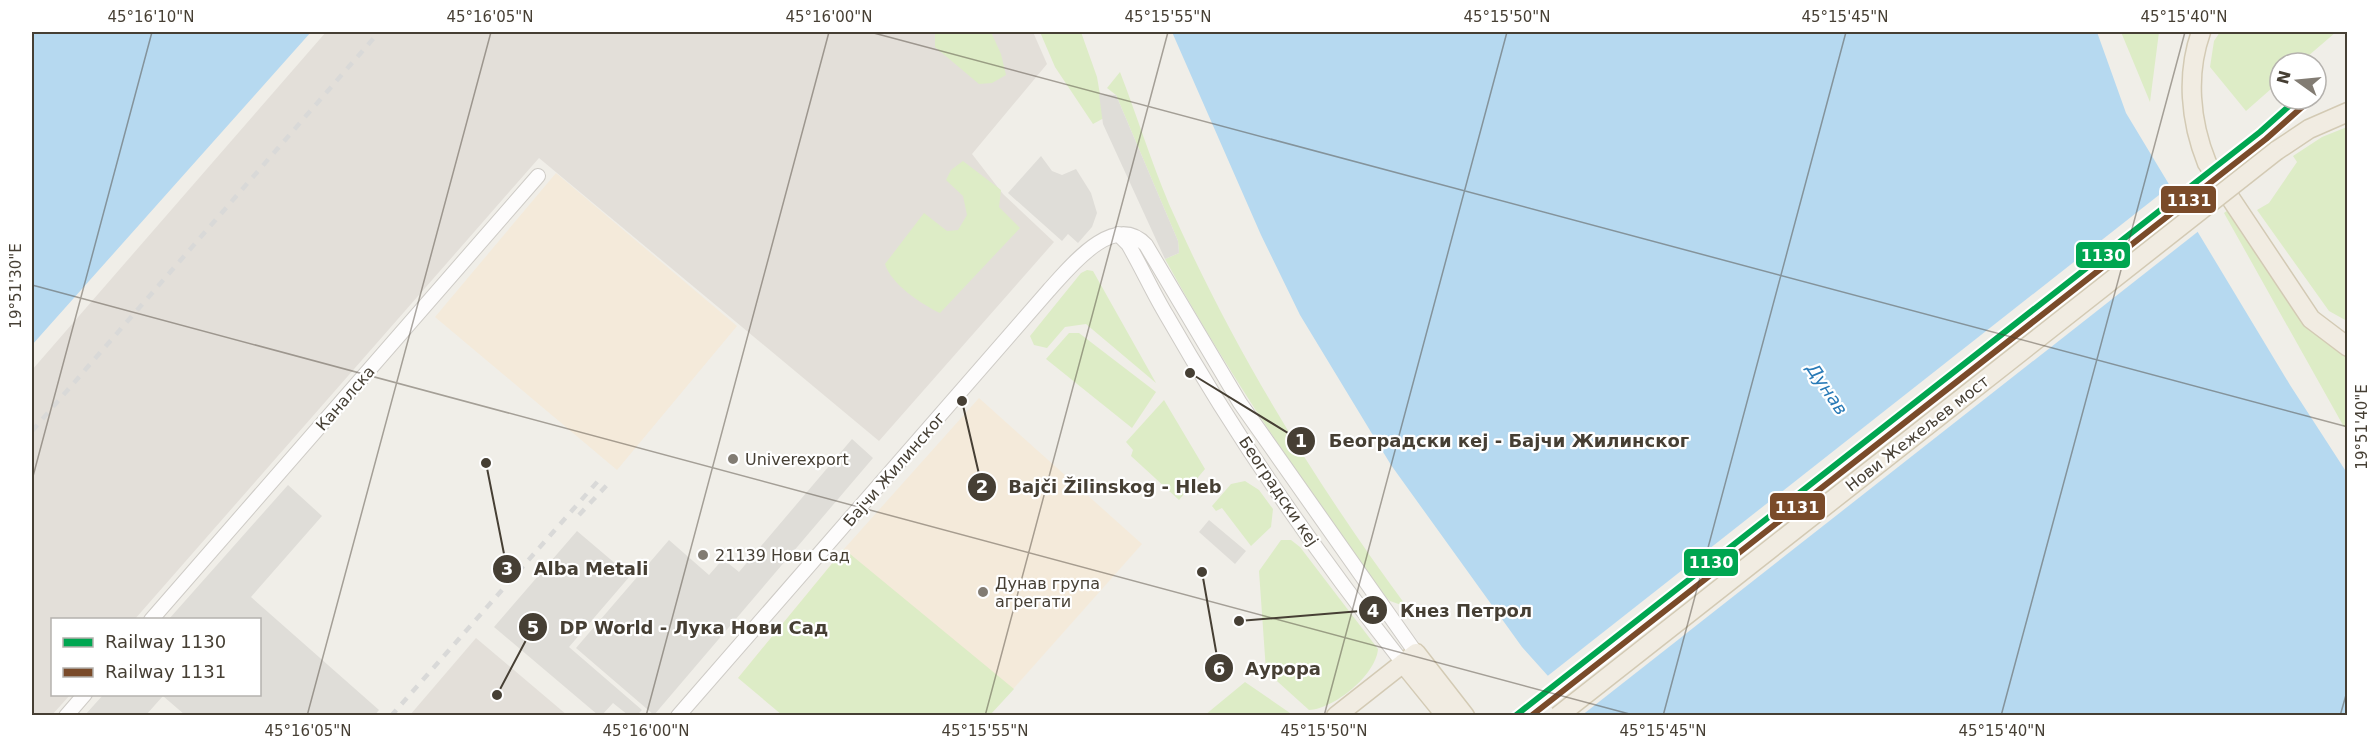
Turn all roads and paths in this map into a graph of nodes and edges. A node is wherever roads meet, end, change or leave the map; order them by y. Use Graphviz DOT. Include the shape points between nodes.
graph roads {
  1 [pos="2202,32"];
  2 [pos="2348,112"];
  3 [pos="538,176"];
  4 [pos="1118,234"];
  5 [pos="2347,346"];
  6 [pos="152,618"];
  7 [pos="1409,658"];
  8 [pos="83,696"];
  9 [pos="66,716"];
  10 [pos="678,716"];
  11 [pos="1336,716"];
  12 [pos="1446,716"];
  13 [pos="1465,716"];
  14 [pos="1558,716"];
  1 -- 5 [label="main road" via="2193,68 2192,93 2198,136 2207,163 2311,319"];
  2 -- 14 [label="main road, Нови Жежељев мост, bridge" via="2309,129 2276,151"];
  3 -- 6 [label="street, Каналска"];
  4 -- 7 [label="street, Београдски кеј" via="1254,456 1328,564"];
  4 -- 7 [label="street, Београдски кеј" via="1140,238 1146,245 1240,403"];
  4 -- 10 [label="street, Бајчи Жилинског" via="1077,260 1049,290"];
  7 -- 11 [label="main road"];
  7 -- 12 [label="main road, Београдски кеј"];
  7 -- 13 [label="main road, Београдски кеј"];
  8 -- 9 [label="street"];
}
